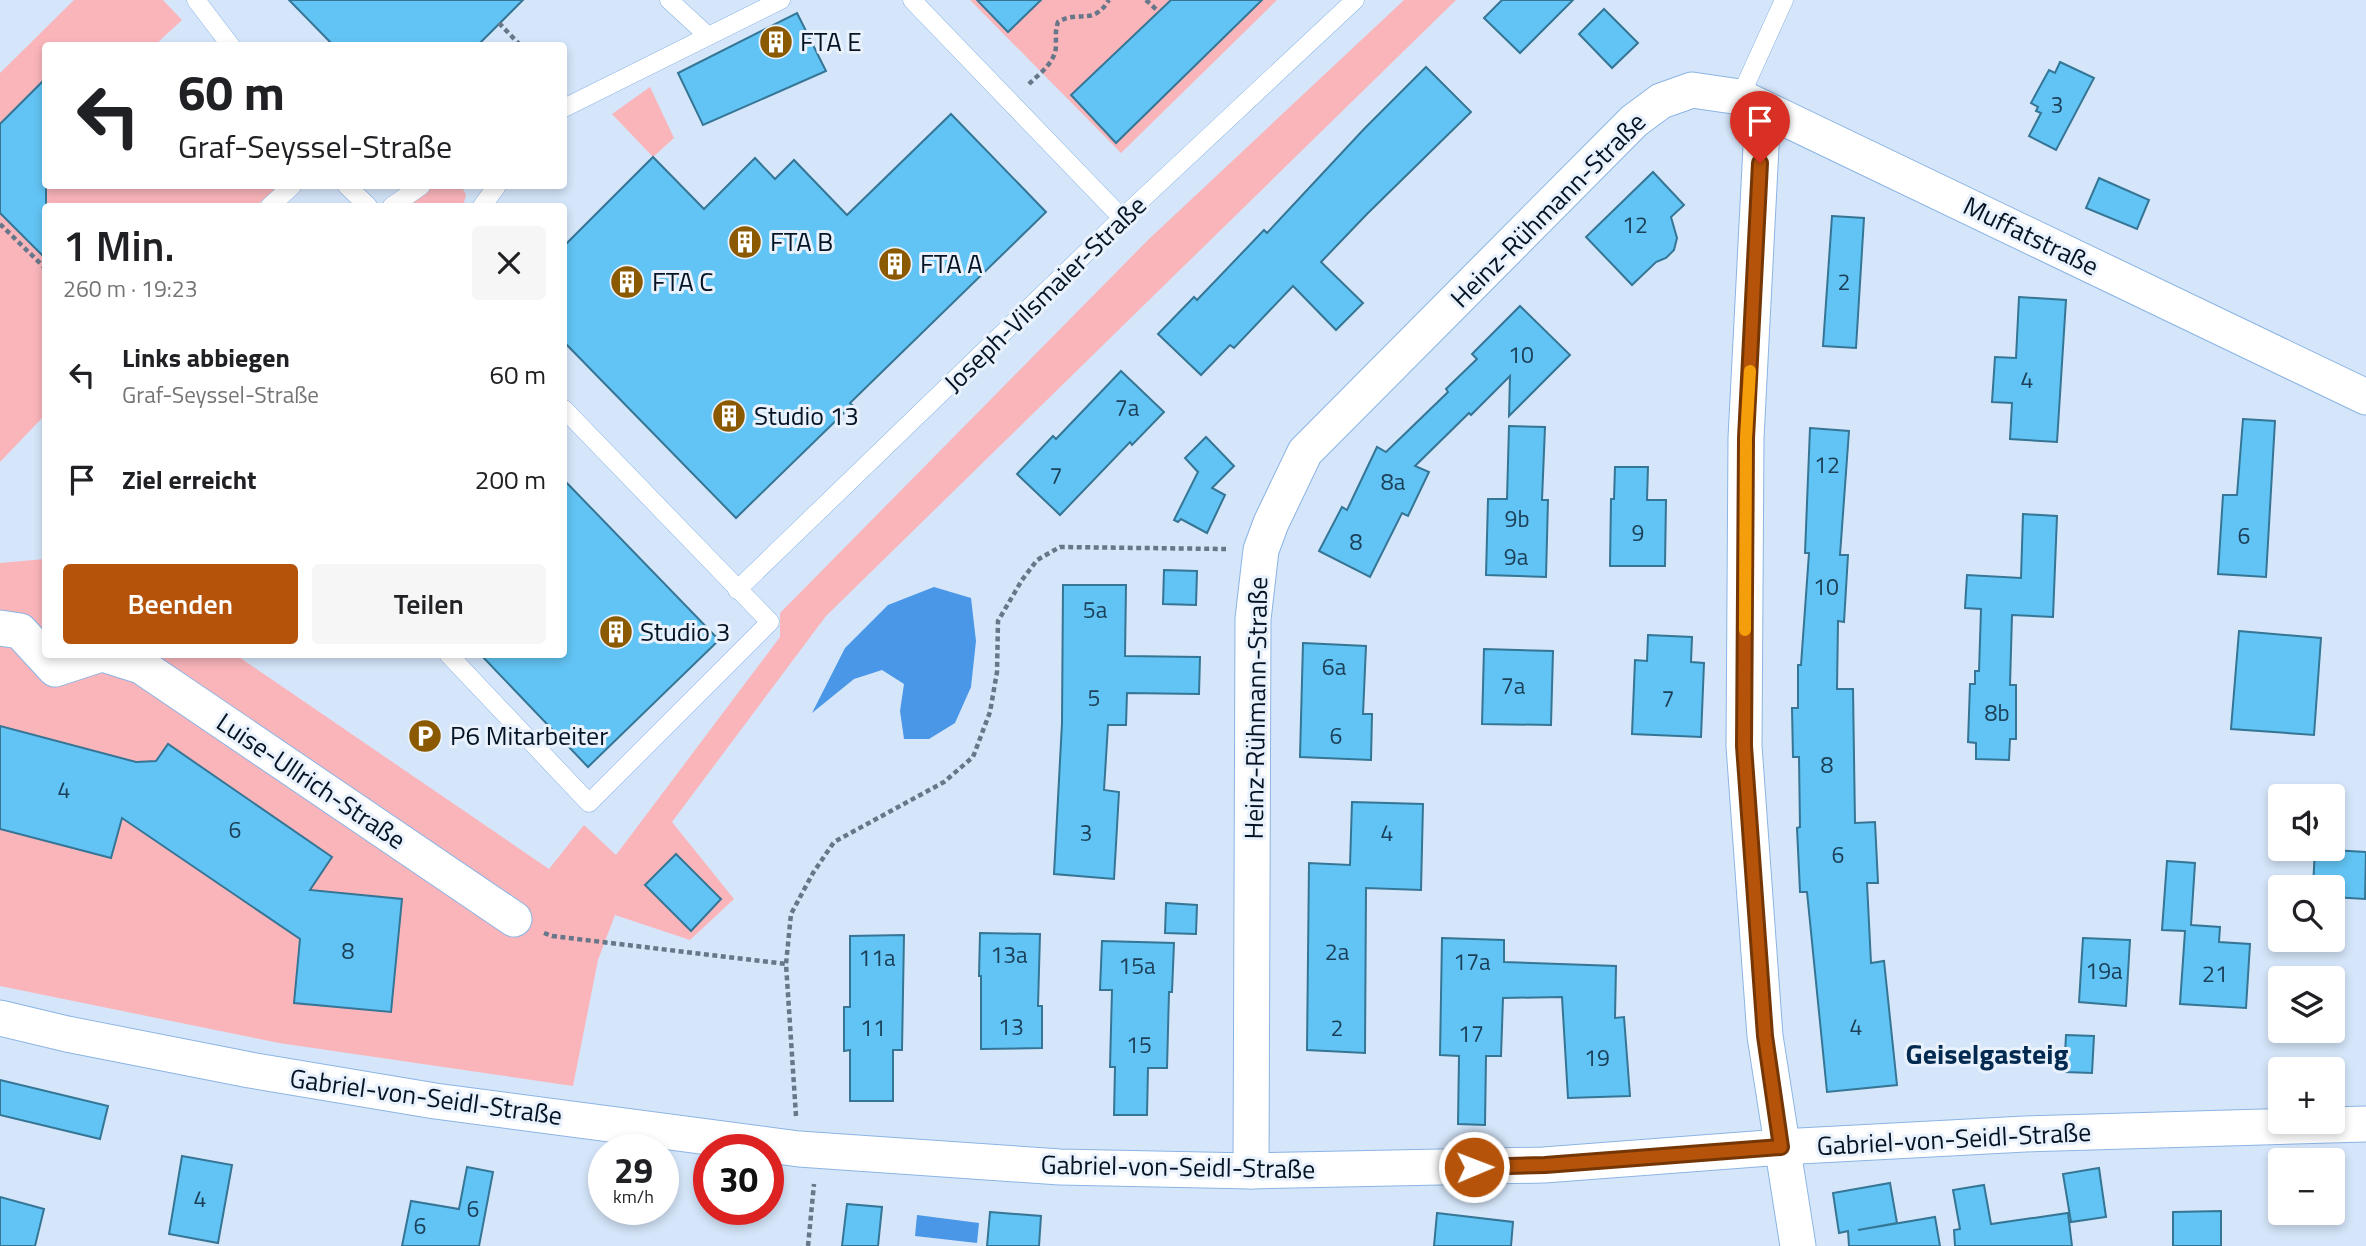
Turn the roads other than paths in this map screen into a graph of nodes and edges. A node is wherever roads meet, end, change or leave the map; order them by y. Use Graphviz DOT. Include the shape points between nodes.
graph roads {
  1 [pos="196,0"];
  2 [pos="669,0"];
  3 [pos="781,0"];
  4 [pos="912,0"];
  5 [pos="1355,0"];
  6 [pos="1784,0"];
  7 [pos="708,36"];
  8 [pos="228,42"];
  9 [pos="1692,90"];
  10 [pos="1751,102"];
  11 [pos="567,106"];
  12 [pos="289,189"];
  13 [pos="350,189"];
  14 [pos="417,189"];
  15 [pos="273,203"];
  16 [pos="365,203"];
  17 [pos="396,203"];
  18 [pos="1122,218"];
  19 [pos="2366,397"];
  20 [pos="567,412"];
  21 [pos="737,590"];
  22 [pos="0,628"];
  23 [pos="42,655"];
  24 [pos="45,658"];
  25 [pos="89,658"];
  26 [pos="115,658"];
  27 [pos="453,658"];
  28 [pos="514,919"];
  29 [pos="0,1018"];
  30 [pos="2366,1124"];
  31 [pos="1781,1147"];
  32 [pos="1251,1171"];
  33 [pos="1798,1246"];
  1 -- 8 [label="lane"];
  2 -- 7 [label="lane"];
  3 -- 7 [label="lane"];
  4 -- 18 [label="lane"];
  5 -- 18 [label="lane, Joseph-Vilsmaier-Straße"];
  6 -- 10 [label="lane"];
  7 -- 11 [label="lane"];
  9 -- 10 [label="street, Muffatstraße"];
  9 -- 32 [label="street, Heinz-Rühmann-Straße" via="1661,101 1634,121 1305,452 1270,523 1261,550 1252,619"];
  10 -- 19 [label="street, Muffatstraße"];
  10 -- 31 [label="street" via="1744,746 1765,1036"];
  12 -- 15 [label="lane"];
  13 -- 16 [label="lane"];
  14 -- 17 [label="lane"];
  18 -- 21 [label="lane, Joseph-Vilsmaier-Straße"];
  20 -- 21 [label="lane"];
  21 -- 27 [label="lane" via="770,622 589,803"];
  22 -- 23 [label="street, Luise-Ullrich-Straße" via="20,631"];
  24 -- 25 [label="street, Luise-Ullrich-Straße" via="55,669"];
  26 -- 28 [label="street, Luise-Ullrich-Straße" via="141,666"];
  29 -- 32 [label="street, Gabriel-von-Seidl-Straße" via="250,1070 422,1099 808,1149 1060,1167"];
  30 -- 31 [label="street, Gabriel-von-Seidl-Straße"];
  31 -- 32 [label="street, Gabriel-von-Seidl-Straße" via="1545,1165"];
  31 -- 33 [label="street"];
}
